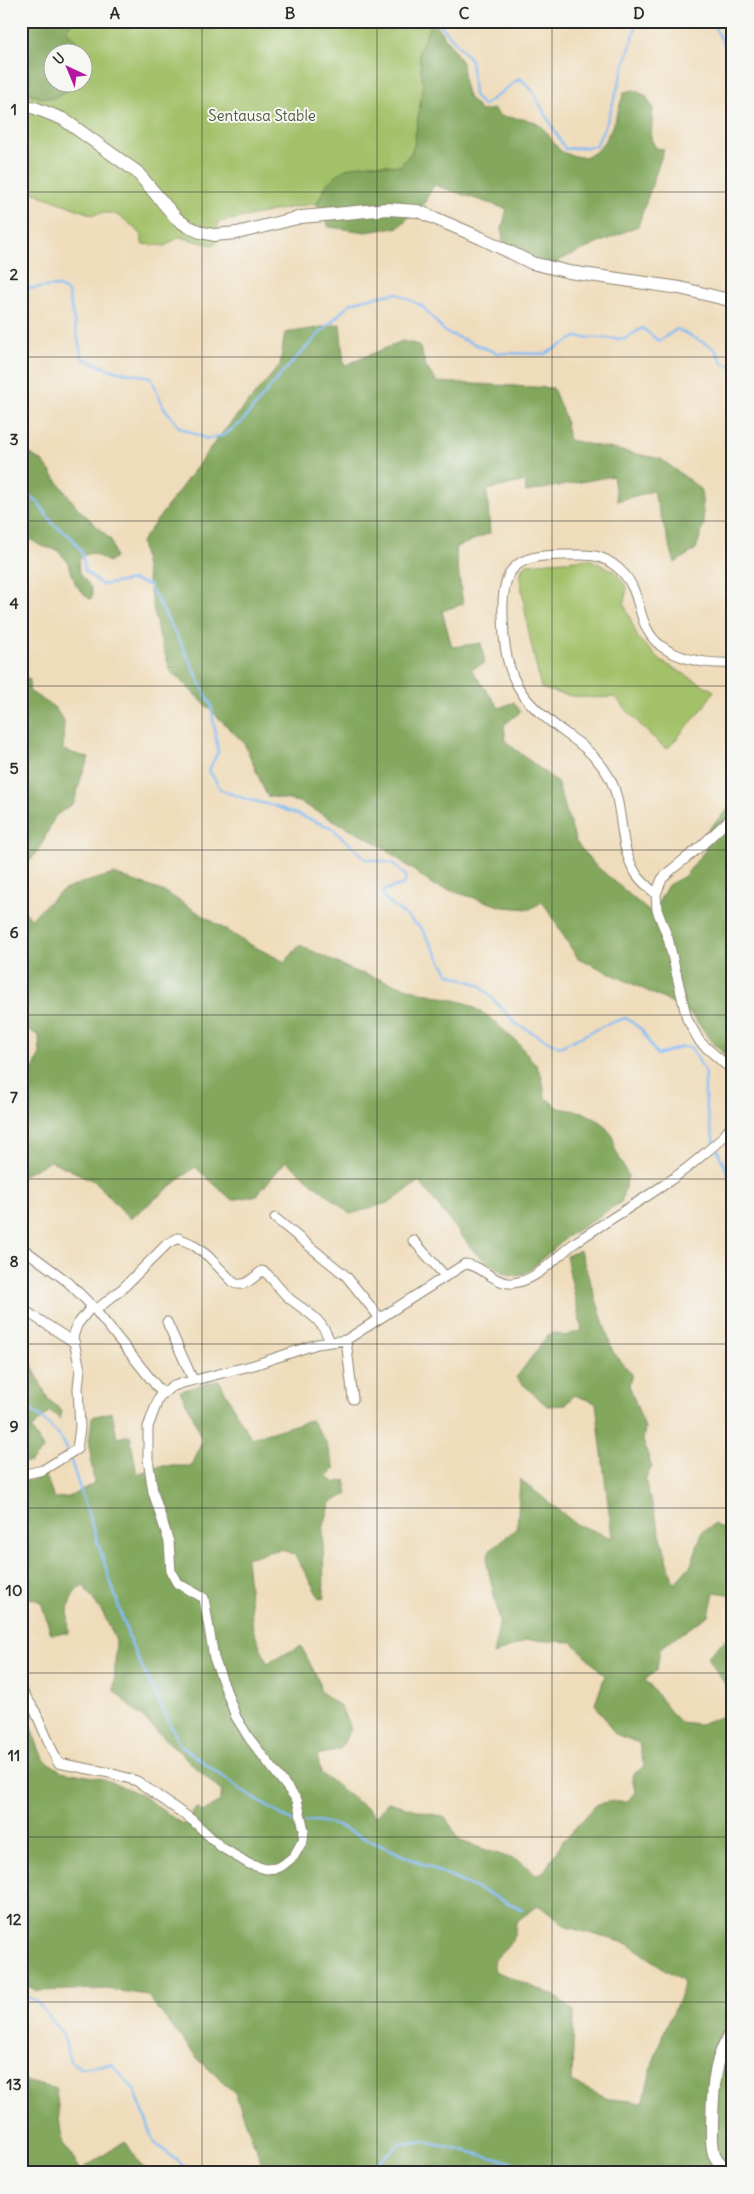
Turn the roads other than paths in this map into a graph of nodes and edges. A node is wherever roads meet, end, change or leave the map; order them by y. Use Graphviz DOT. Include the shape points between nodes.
graph roads {
  1 [pos="21,105"];
  2 [pos="733,301"];
  3 [pos="733,663"];
  4 [pos="733,816"];
  5 [pos="656,894"];
  6 [pos="733,1071"];
  7 [pos="733,1122"];
  8 [pos="275,1218"];
  9 [pos="413,1240"];
  10 [pos="21,1247"];
  11 [pos="445,1276"];
  12 [pos="21,1308"];
  13 [pos="94,1308"];
  14 [pos="380,1318"];
  15 [pos="167,1322"];
  16 [pos="346,1340"];
  17 [pos="330,1342"];
  18 [pos="75,1343"];
  19 [pos="193,1380"];
  20 [pos="162,1393"];
  21 [pos="353,1399"];
  22 [pos="21,1475"];
  23 [pos="21,1689"];
  24 [pos="733,2030"];
  25 [pos="733,2173"];
  1 -- 2 [label="street" via="63,119 137,172 176,218 200,232 214,235 237,233 301,217 387,209 418,211 532,263 569,272 680,288"];
  3 -- 5 [label="street" via="701,662 660,645 644,625 630,582 613,565 599,557 553,555 532,558 517,565 508,577 502,613 513,680 530,706 582,745 604,768 615,792 630,860 637,875"];
  4 -- 5 [label="street" via="662,879"];
  5 -- 6 [label="street" via="657,910 668,938 687,1019 700,1042"];
  7 -- 11 [label="street" via="711,1148 670,1181 576,1242 531,1278 507,1283 476,1266 465,1264"];
  8 -- 14 [label="street" via="346,1276"];
  9 -- 11 [label="street"];
  10 -- 13 [label="street" via="68,1282"];
  11 -- 14 [label="street"];
  12 -- 18 [label="street"];
  13 -- 17 [label="street" via="123,1288 167,1244 178,1238 208,1256 234,1284 243,1285 262,1271 266,1273 289,1298 317,1318"];
  13 -- 18 [label="street" via="77,1325 73,1337"];
  13 -- 20 [label="street"];
  14 -- 16 [label="street"];
  15 -- 19 [label="street"];
  16 -- 17 [label="street"];
  16 -- 21 [label="street"];
  17 -- 19 [label="street"];
  18 -- 22 [label="street" via="80,1368 78,1449 43,1470"];
  19 -- 20 [label="street"];
  20 -- 23 [label="street" via="148,1427 148,1448 153,1492 169,1542 171,1572 177,1583 204,1598 214,1658 236,1717 297,1800 304,1830 299,1849 283,1866 266,1869 249,1864 221,1847 192,1820 136,1781 110,1772 58,1763 36,1711"];
  24 -- 25 [label="street" via="717,2063 712,2137 714,2154"];
}
